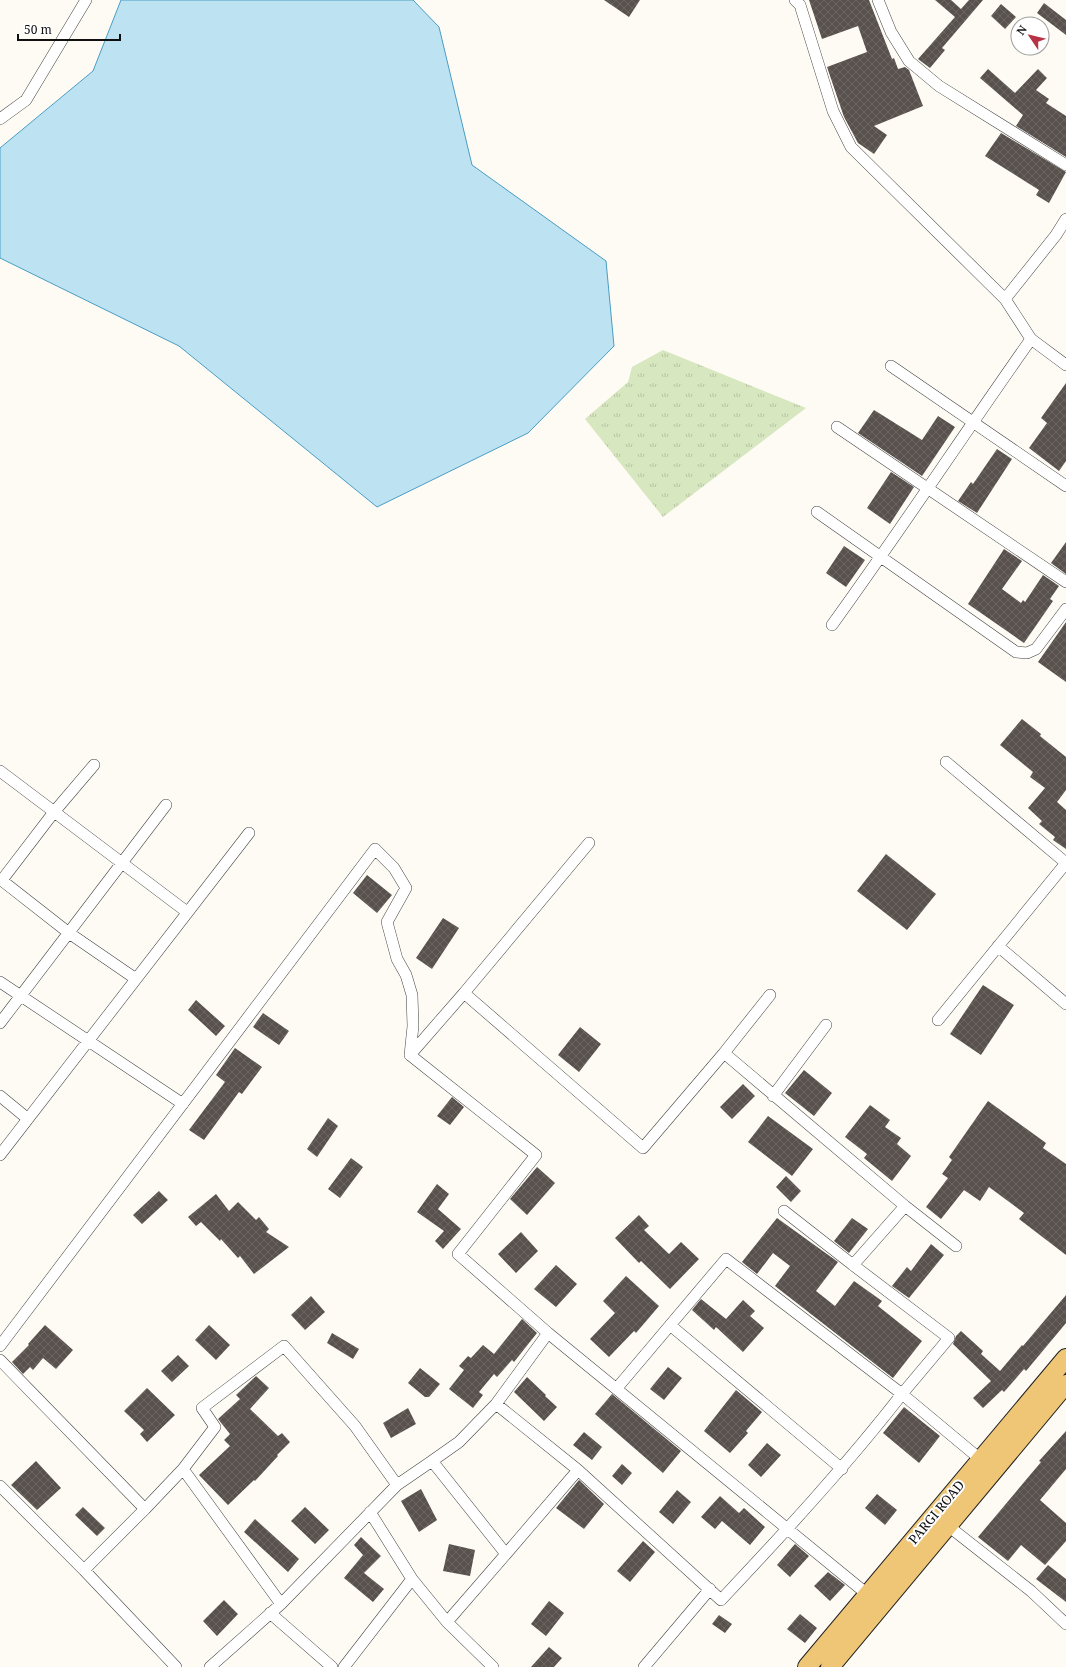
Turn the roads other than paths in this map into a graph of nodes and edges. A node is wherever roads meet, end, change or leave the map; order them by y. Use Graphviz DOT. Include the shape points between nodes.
graph roads {
  1 [pos="86,0"];
  2 [pos="795,0"];
  3 [pos="878,0"];
  4 [pos="0,119"];
  5 [pos="1066,165"];
  6 [pos="1066,219"];
  7 [pos="1005,299"];
  8 [pos="1031,339"];
  9 [pos="1066,365"];
  10 [pos="890,366"];
  11 [pos="973,421"];
  12 [pos="837,428"];
  13 [pos="1066,486"];
  14 [pos="928,489"];
  15 [pos="817,512"];
  16 [pos="881,557"];
  17 [pos="1066,582"];
  18 [pos="1066,608"];
  19 [pos="832,625"];
  20 [pos="946,762"];
  21 [pos="94,765"];
  22 [pos="0,771"];
  23 [pos="166,805"];
  24 [pos="54,812"];
  25 [pos="249,833"];
  26 [pos="590,843"];
  27 [pos="122,863"];
  28 [pos="1,880"];
  29 [pos="187,912"];
  30 [pos="69,933"];
  31 [pos="998,946"];
  32 [pos="136,979"];
  33 [pos="0,982"];
  34 [pos="464,993"];
  35 [pos="770,995"];
  36 [pos="20,997"];
  37 [pos="1066,1004"];
  38 [pos="938,1020"];
  39 [pos="0,1023"];
  40 [pos="826,1025"];
  41 [pos="88,1042"];
  42 [pos="724,1053"];
  43 [pos="410,1055"];
  44 [pos="0,1096"];
  45 [pos="773,1096"];
  46 [pos="183,1104"];
  47 [pos="28,1119"];
  48 [pos="0,1155"];
  49 [pos="906,1206"];
  50 [pos="784,1211"];
  51 [pos="956,1246"];
  52 [pos="853,1265"];
  53 [pos="670,1325"];
  54 [pos="548,1333"];
  55 [pos="0,1346"];
  56 [pos="1066,1358"];
  57 [pos="0,1360"];
  58 [pos="1066,1384"];
  59 [pos="617,1388"];
  60 [pos="902,1394"];
  61 [pos="496,1404"];
  62 [pos="980,1459"];
  63 [pos="432,1461"];
  64 [pos="183,1469"];
  65 [pos="842,1469"];
  66 [pos="578,1470"];
  67 [pos="0,1486"];
  68 [pos="397,1486"];
  69 [pos="145,1509"];
  70 [pos="370,1512"];
  71 [pos="947,1525"];
  72 [pos="788,1529"];
  73 [pos="506,1554"];
  74 [pos="84,1570"];
  75 [pos="412,1579"];
  76 [pos="710,1589"];
  77 [pos="867,1594"];
  78 [pos="281,1604"];
  79 [pos="270,1613"];
  80 [pos="446,1622"];
  81 [pos="1066,1624"];
  82 [pos="816,1664"];
  83 [pos="330,1666"];
  84 [pos="176,1667"];
  85 [pos="210,1667"];
  86 [pos="344,1667"];
  87 [pos="493,1667"];
  88 [pos="644,1667"];
  89 [pos="830,1667"];
  1 -- 4 [label="street" via="26,100"];
  2 -- 7 [label="street" via="800,5 833,111 851,147"];
  3 -- 5 [label="street" via="891,32 909,61 938,86"];
  6 -- 7 [label="street"];
  7 -- 8 [label="street"];
  8 -- 9 [label="street"];
  8 -- 11 [label="street"];
  10 -- 11 [label="street"];
  11 -- 13 [label="street"];
  11 -- 14 [label="street"];
  12 -- 14 [label="street"];
  14 -- 16 [label="street"];
  14 -- 17 [label="street"];
  15 -- 16 [label="street"];
  16 -- 18 [label="street" via="1016,652 1027,653 1036,649"];
  16 -- 19 [label="street"];
  20 -- 31 [label="street" via="1066,863"];
  21 -- 24 [label="street"];
  22 -- 24 [label="street"];
  23 -- 27 [label="street"];
  24 -- 27 [label="street"];
  24 -- 28 [label="street"];
  25 -- 29 [label="street"];
  26 -- 34 [label="street"];
  27 -- 29 [label="street"];
  27 -- 30 [label="street"];
  28 -- 30 [label="street"];
  29 -- 32 [label="street"];
  30 -- 32 [label="street"];
  30 -- 36 [label="street"];
  31 -- 37 [label="street"];
  31 -- 38 [label="street"];
  32 -- 41 [label="street"];
  33 -- 36 [label="street"];
  34 -- 42 [label="street" via="643,1148"];
  34 -- 43 [label="street"];
  35 -- 42 [label="street"];
  36 -- 39 [label="street"];
  36 -- 41 [label="street"];
  40 -- 45 [label="street"];
  41 -- 46 [label="street"];
  41 -- 47 [label="street"];
  42 -- 45 [label="street"];
  43 -- 46 [label="street" via="413,1026 412,995 406,975 397,959 387,922 406,888 394,868 375,849"];
  43 -- 54 [label="street" via="536,1155 458,1254"];
  44 -- 47 [label="street"];
  45 -- 49 [label="street"];
  46 -- 55 [label="street"];
  47 -- 48 [label="street"];
  49 -- 51 [label="street"];
  49 -- 52 [label="street"];
  50 -- 52 [label="street"];
  52 -- 60 [label="street" via="949,1338"];
  53 -- 59 [label="street"];
  53 -- 60 [label="street" via="726,1259"];
  53 -- 65 [label="street"];
  54 -- 59 [label="street"];
  54 -- 61 [label="street"];
  56 -- 62 [label="main road, PARGI ROAD"];
  57 -- 69 [label="street"];
  58 -- 71 [label="main road, PARGI ROAD"];
  59 -- 72 [label="street"];
  60 -- 62 [label="street"];
  60 -- 65 [label="street"];
  61 -- 63 [label="street" via="459,1442"];
  61 -- 66 [label="street"];
  62 -- 77 [label="main road, PARGI ROAD"];
  63 -- 68 [label="street"];
  63 -- 73 [label="street"];
  64 -- 68 [label="street" via="215,1427 202,1408 284,1346 355,1426"];
  64 -- 69 [label="street"];
  64 -- 78 [label="street"];
  65 -- 72 [label="street"];
  66 -- 73 [label="street"];
  66 -- 76 [label="street"];
  67 -- 74 [label="street"];
  68 -- 70 [label="street"];
  69 -- 74 [label="street"];
  70 -- 75 [label="street"];
  70 -- 78 [label="street"];
  71 -- 81 [label="street" via="1031,1591"];
  71 -- 89 [label="main road, PARGI ROAD"];
  72 -- 76 [label="street" via="721,1600"];
  72 -- 77 [label="street"];
  73 -- 80 [label="street"];
  74 -- 84 [label="street"];
  75 -- 80 [label="street"];
  75 -- 86 [label="street"];
  76 -- 88 [label="street"];
  77 -- 82 [label="main road, PARGI ROAD"];
  78 -- 79 [label="street"];
  79 -- 83 [label="street"];
  79 -- 85 [label="street"];
  80 -- 87 [label="street"];
}
